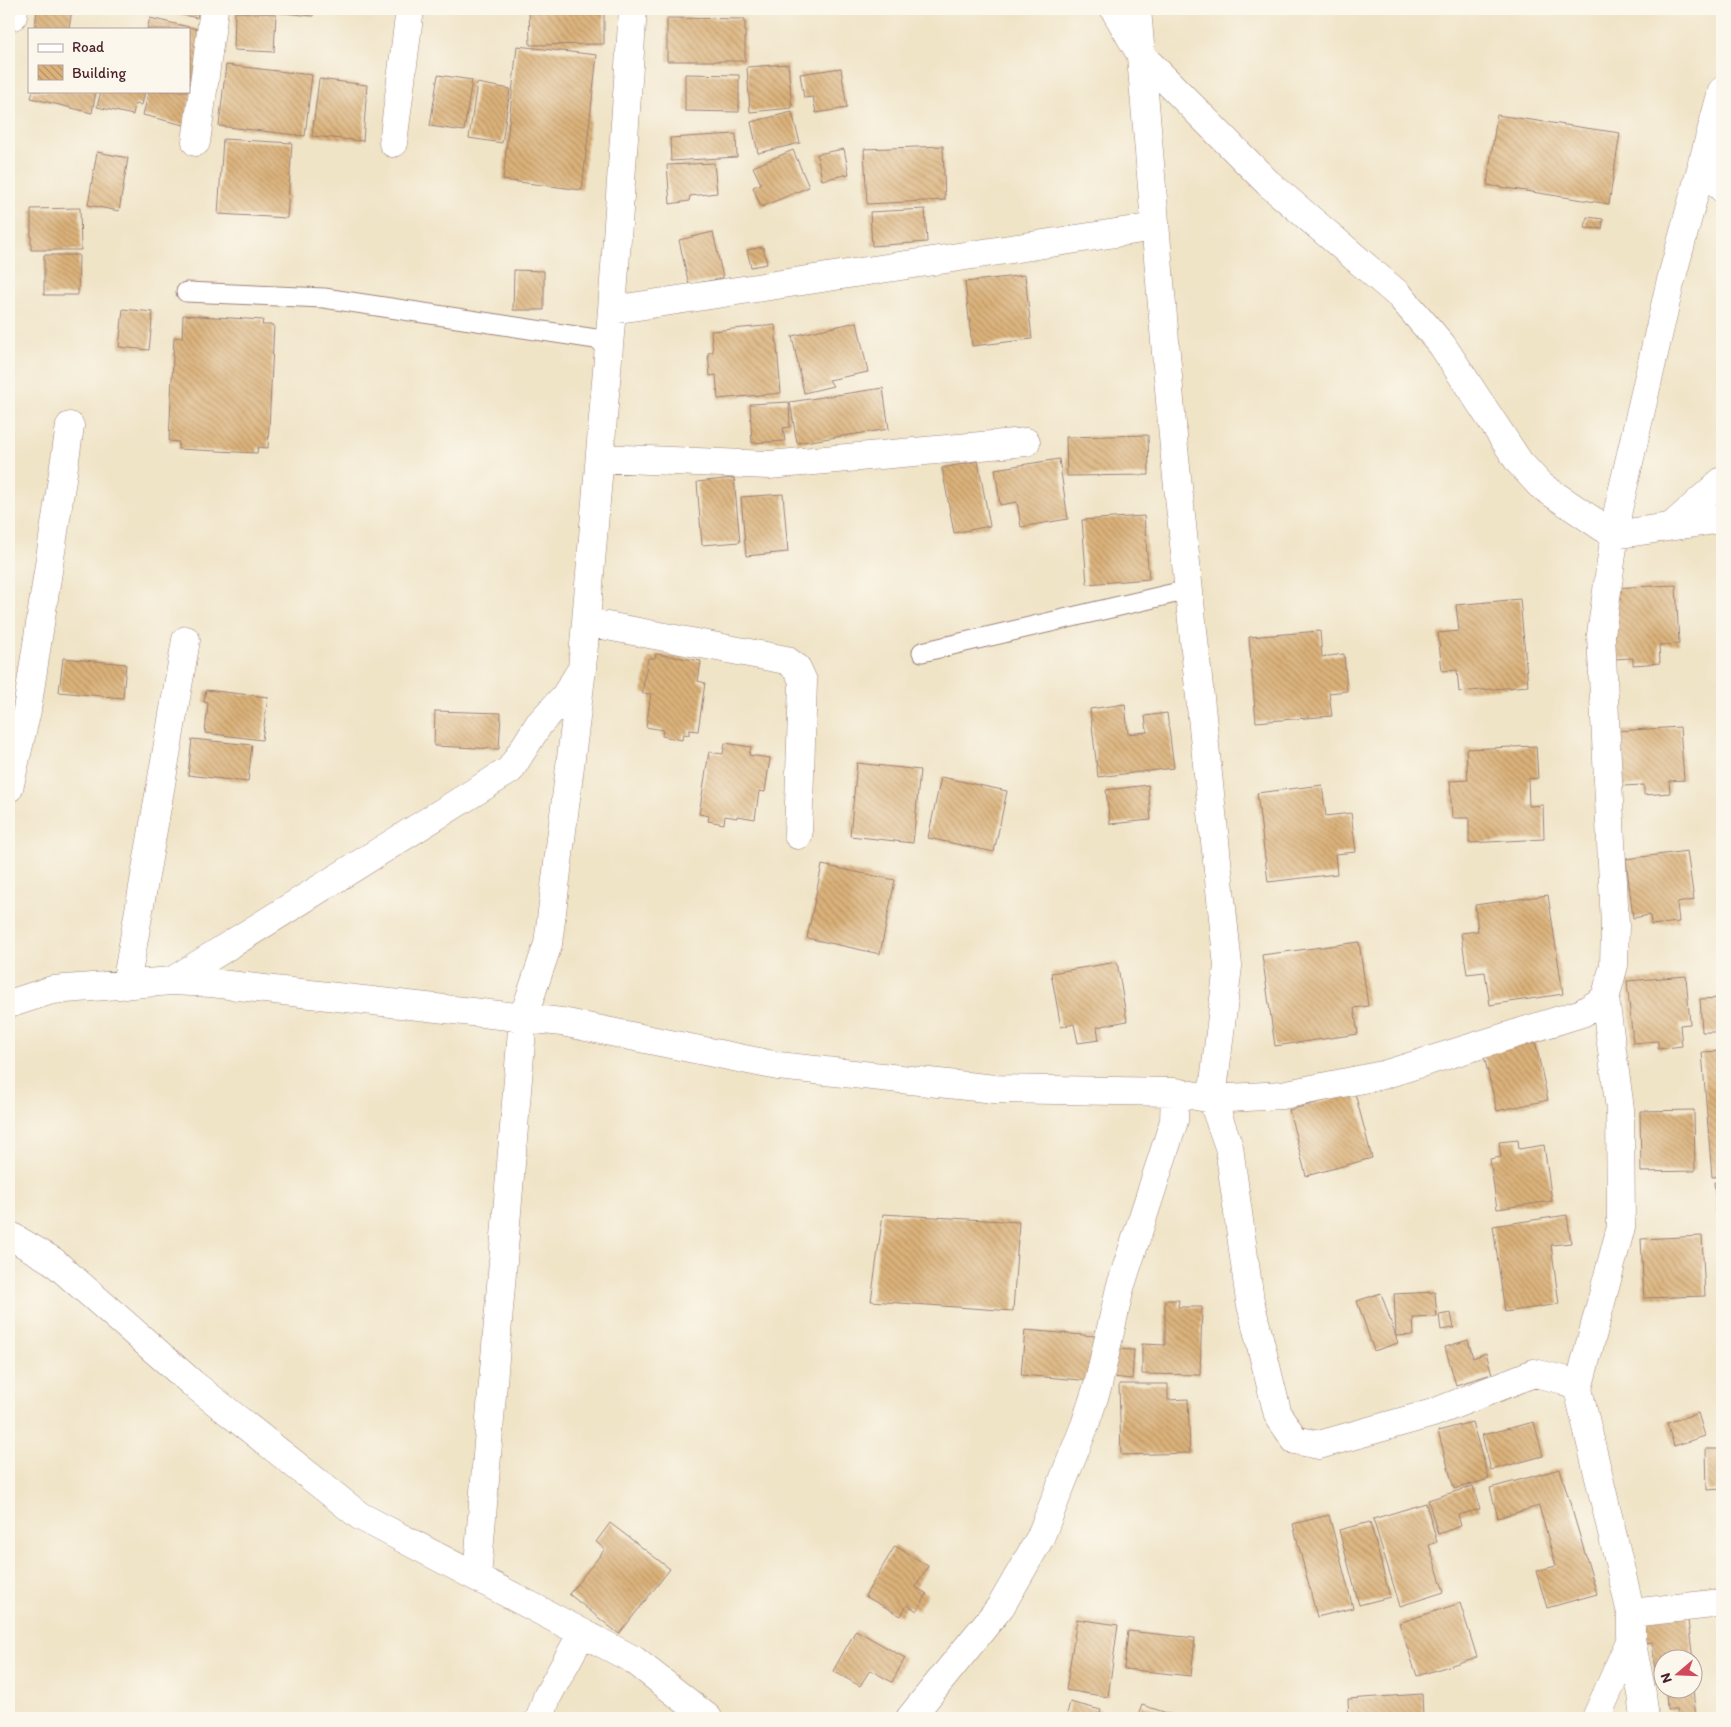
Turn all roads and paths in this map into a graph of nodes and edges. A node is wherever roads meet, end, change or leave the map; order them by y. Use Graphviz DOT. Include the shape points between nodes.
graph roads {
  1 [pos="214,9"];
  2 [pos="410,9"];
  3 [pos="633,9"];
  4 [pos="1114,9"];
  5 [pos="1137,9"];
  6 [pos="1141,55"];
  7 [pos="1722,91"];
  8 [pos="196,142"];
  9 [pos="394,144"];
  10 [pos="1702,162"];
  11 [pos="1722,188"];
  12 [pos="1155,227"];
  13 [pos="186,292"];
  14 [pos="612,310"];
  15 [pos="609,341"];
  16 [pos="70,426"];
  17 [pos="1026,442"];
  18 [pos="600,458"];
  19 [pos="1722,482"];
  20 [pos="1722,519"];
  21 [pos="1673,525"];
  22 [pos="1614,534"];
  23 [pos="1188,590"];
  24 [pos="586,622"];
  25 [pos="186,640"];
  26 [pos="922,652"];
  27 [pos="582,669"];
  28 [pos="9,788"];
  29 [pos="798,835"];
  30 [pos="172,981"];
  31 [pos="126,984"];
  32 [pos="1605,999"];
  33 [pos="9,1004"];
  34 [pos="523,1018"];
  35 [pos="1175,1092"];
  36 [pos="1212,1099"];
  37 [pos="9,1234"];
  38 [pos="1578,1389"];
  39 [pos="477,1578"];
  40 [pos="1722,1603"];
  41 [pos="1631,1613"];
  42 [pos="582,1632"];
  43 [pos="1631,1640"];
  44 [pos="540,1718"];
  45 [pos="708,1718"];
  46 [pos="910,1718"];
  47 [pos="1596,1718"];
  48 [pos="1645,1718"];
  1 -- 8 [label="street"];
  2 -- 9 [label="street"];
  3 -- 14 [label="street"];
  4 -- 6 [label="street"];
  5 -- 6 [label="street"];
  6 -- 12 [label="street"];
  6 -- 22 [label="street" via="1268,183 1400,296 1442,344 1519,462 1540,485"];
  7 -- 10 [label="street"];
  10 -- 11 [label="street"];
  10 -- 22 [label="street" via="1670,284"];
  12 -- 14 [label="street"];
  12 -- 23 [label="street"];
  13 -- 15 [label="lane" via="324,298"];
  14 -- 15 [label="street"];
  15 -- 18 [label="street"];
  16 -- 28 [label="street" via="28,710"];
  17 -- 18 [label="street" via="769,465"];
  18 -- 24 [label="street"];
  19 -- 21 [label="street"];
  20 -- 21 [label="street"];
  21 -- 22 [label="street"];
  22 -- 32 [label="street" via="1601,635 1615,925 1614,965"];
  23 -- 26 [label="lane"];
  23 -- 36 [label="street" via="1228,966"];
  24 -- 27 [label="street"];
  24 -- 29 [label="street" via="786,660 798,668 803,681"];
  25 -- 31 [label="street"];
  27 -- 30 [label="street" via="565,696 538,724 510,770"];
  27 -- 34 [label="street" via="548,944"];
  30 -- 31 [label="street"];
  30 -- 34 [label="street"];
  31 -- 33 [label="street" via="52,990"];
  32 -- 36 [label="street" via="1582,1013 1383,1075 1282,1095"];
  32 -- 38 [label="street" via="1620,1109 1621,1227"];
  34 -- 35 [label="street" via="562,1022 778,1066 995,1089"];
  34 -- 39 [label="street"];
  35 -- 36 [label="street"];
  35 -- 46 [label="street" via="1174,1121 1120,1288 1098,1385 1040,1538 1001,1606"];
  36 -- 38 [label="street" via="1229,1146 1252,1311 1278,1415 1295,1440 1319,1445 1433,1413 1534,1373 1564,1380"];
  37 -- 39 [label="street" via="53,1261 192,1383 360,1516"];
  38 -- 41 [label="street"];
  39 -- 42 [label="street"];
  40 -- 41 [label="street"];
  41 -- 43 [label="street"];
  42 -- 44 [label="street" via="547,1697"];
  42 -- 45 [label="street" via="634,1660"];
  43 -- 47 [label="street"];
  43 -- 48 [label="street"];
}
